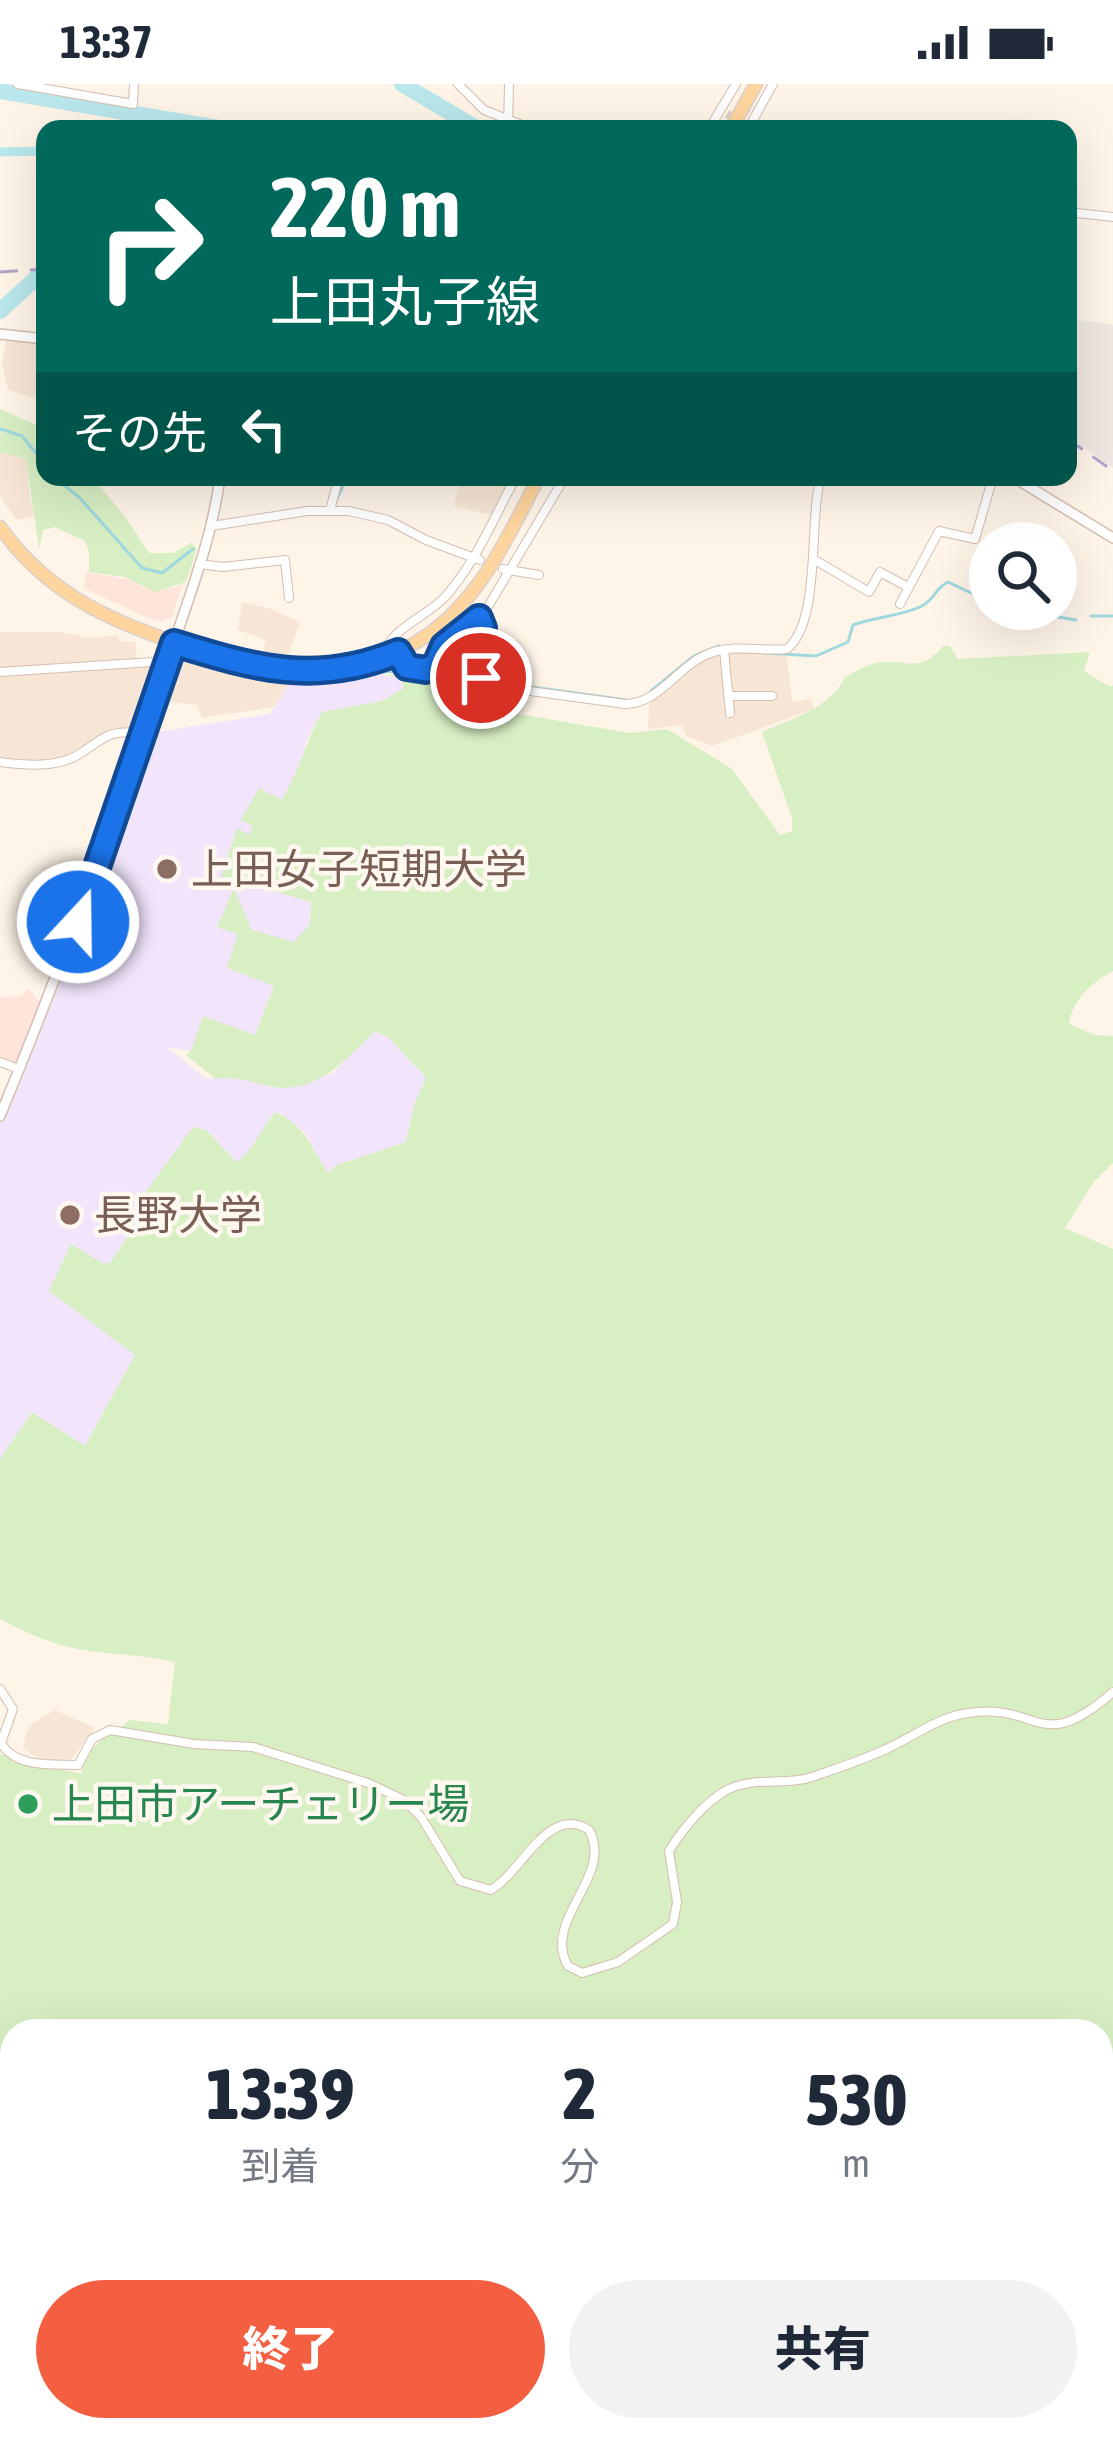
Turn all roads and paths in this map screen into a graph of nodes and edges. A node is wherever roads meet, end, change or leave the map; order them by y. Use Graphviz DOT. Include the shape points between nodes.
graph roads {
  1 [pos="18,84"];
  2 [pos="134,84"];
  3 [pos="458,84"];
  4 [pos="509,84"];
  5 [pos="736,84"];
  6 [pos="756,84"];
  7 [pos="773,84"];
  8 [pos="501,120"];
  9 [pos="509,120"];
  10 [pos="716,120"];
  11 [pos="736,120"];
  12 [pos="752,120"];
  13 [pos="1077,213"];
  14 [pos="1113,217"];
  15 [pos="0,334"];
  16 [pos="36,338"];
  17 [pos="219,486"];
  18 [pos="337,486"];
  19 [pos="512,486"];
  20 [pos="534,486"];
  21 [pos="559,486"];
  22 [pos="820,486"];
  23 [pos="990,486"];
  24 [pos="1027,486"];
  25 [pos="330,510"];
  26 [pos="0,526"];
  27 [pos="212,526"];
  28 [pos="1113,538"];
  29 [pos="476,558"];
  30 [pos="814,559"];
  31 [pos="200,565"];
  32 [pos="507,570"];
  33 [pos="539,575"];
  34 [pos="908,587"];
  35 [pos="289,598"];
  36 [pos="900,604"];
  37 [pos="479,618"];
  38 [pos="174,643"];
  39 [pos="724,650"];
  40 [pos="392,655"];
  41 [pos="168,661"];
  42 [pos="0,672"];
  43 [pos="729,696"];
  44 [pos="772,696"];
  45 [pos="730,713"];
  46 [pos="147,732"];
  47 [pos="0,762"];
  48 [pos="0,1062"];
  49 [pos="19,1069"];
  50 [pos="0,1116"];
  51 [pos="0,1689"];
  52 [pos="1113,1692"];
  1 -- 2 [label="street" via="133,104"];
  3 -- 8 [label="street"];
  4 -- 9 [label="street"];
  5 -- 10 [label="street"];
  6 -- 11 [label="main road"];
  7 -- 12 [label="street"];
  13 -- 14 [label="street"];
  15 -- 16 [label="street"];
  17 -- 27 [label="street"];
  18 -- 25 [label="street"];
  19 -- 29 [label="street"];
  20 -- 40 [label="main road" via="471,595"];
  21 -- 32 [label="street"];
  22 -- 30 [label="street"];
  23 -- 34 [label="street" via="975,539 939,531"];
  24 -- 28 [label="street"];
  25 -- 27 [label="street"];
  25 -- 29 [label="street" via="388,520"];
  26 -- 38 [label="main road" via="71,598"];
  27 -- 31 [label="street"];
  29 -- 40 [label="street" via="442,600 390,640"];
  30 -- 34 [label="street" via="869,592 880,572"];
  30 -- 39 [label="street" via="792,646"];
  31 -- 35 [label="street" via="285,560"];
  31 -- 38 [label="street"];
  32 -- 33 [label="street"];
  32 -- 37 [label="street"];
  34 -- 36 [label="street"];
  37 -- 39 [label="street" via="482,681 489,687 637,704"];
  37 -- 40 [label="street" via="426,670"];
  38 -- 40 [label="main road" via="294,672"];
  38 -- 41 [label="street"];
  39 -- 43 [label="street"];
  41 -- 42 [label="street"];
  41 -- 46 [label="street"];
  43 -- 44 [label="street"];
  43 -- 45 [label="street"];
  46 -- 47 [label="street" via="105,733 68,760"];
  46 -- 49 [label="street"];
  48 -- 49 [label="street"];
  49 -- 50 [label="street"];
  51 -- 52 [label="street" via="14,1709 1,1743 8,1754 78,1765 92,1739 110,1730 253,1747 404,1801 460,1881 491,1889 551,1830 579,1823 596,1852 562,1946 568,1966 582,1973 617,1962 673,1924 669,1851 722,1792 748,1781 816,1776 968,1713 1062,1726"];
}
